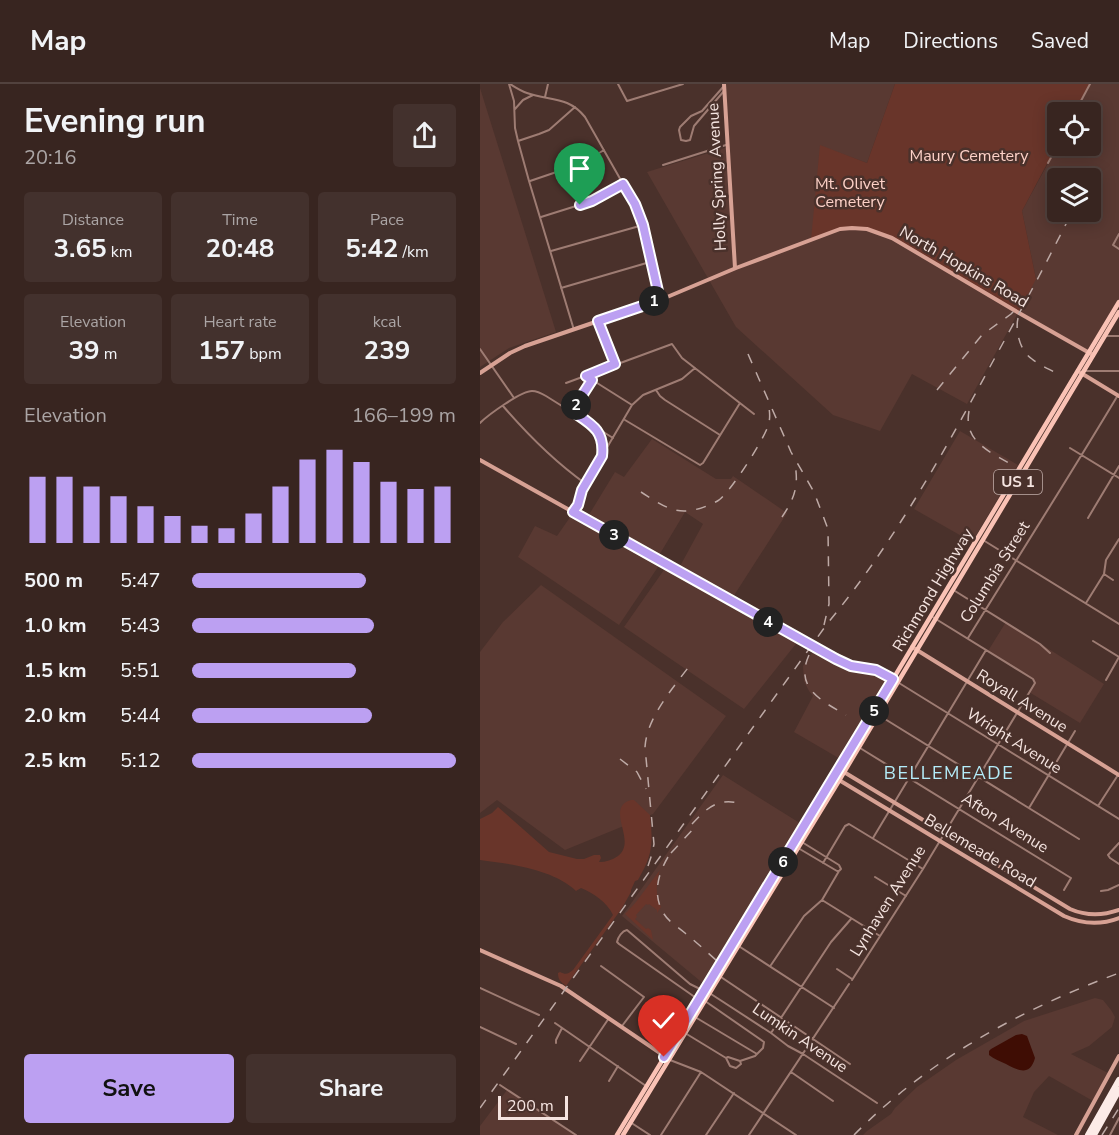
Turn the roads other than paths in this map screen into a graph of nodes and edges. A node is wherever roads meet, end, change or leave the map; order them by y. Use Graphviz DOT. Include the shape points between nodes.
graph roads {
  1 [pos="509,84"];
  2 [pos="548,84"];
  3 [pos="618,84"];
  4 [pos="683,84"];
  5 [pos="1090,84"];
  6 [pos="671,86"];
  7 [pos="724,87"];
  8 [pos="533,95"];
  9 [pos="545,97"];
  10 [pos="1080,102"];
  11 [pos="575,107"];
  12 [pos="515,109"];
  13 [pos="518,141"];
  14 [pos="728,145"];
  15 [pos="604,150"];
  16 [pos="1052,156"];
  17 [pos="1048,164"];
  18 [pos="663,165"];
  19 [pos="529,181"];
  20 [pos="623,184"];
  21 [pos="541,217"];
  22 [pos="643,225"];
  23 [pos="1119,234"];
  24 [pos="1119,249"];
  25 [pos="550,251"];
  26 [pos="651,262"];
  27 [pos="735,268"];
  28 [pos="561,288"];
  29 [pos="660,300"];
  30 [pos="1119,302"];
  31 [pos="1119,312"];
  32 [pos="598,321"];
  33 [pos="574,330"];
  34 [pos="1103,335"];
  35 [pos="1119,336"];
  36 [pos="480,349"];
  37 [pos="1091,354"];
  38 [pos="615,364"];
  39 [pos="492,365"];
  40 [pos="695,368"];
  41 [pos="1119,371"];
  42 [pos="1082,372"];
  43 [pos="1096,372"];
  44 [pos="480,373"];
  45 [pos="586,376"];
  46 [pos="592,380"];
  47 [pos="1093,380"];
  48 [pos="566,383"];
  49 [pos="656,390"];
  50 [pos="1118,396"];
  51 [pos="514,398"];
  52 [pos="740,403"];
  53 [pos="632,405"];
  54 [pos="503,406"];
  55 [pos="572,411"];
  56 [pos="754,414"];
  57 [pos="624,419"];
  58 [pos="480,423"];
  59 [pos="594,425"];
  60 [pos="720,435"];
  61 [pos="613,438"];
  62 [pos="1070,448"];
  63 [pos="1082,455"];
  64 [pos="602,456"];
  65 [pos="480,460"];
  66 [pos="1119,466"];
  67 [pos="1114,475"];
  68 [pos="1119,478"];
  69 [pos="586,484"];
  70 [pos="573,512"];
  71 [pos="1088,518"];
  72 [pos="981,538"];
  73 [pos="1119,538"];
  74 [pos="1016,560"];
  75 [pos="1104,574"];
  76 [pos="1113,580"];
  77 [pos="951,588"];
  78 [pos="1086,603"];
  79 [pos="985,610"];
  80 [pos="933,617"];
  81 [pos="1119,623"];
  82 [pos="968,638"];
  83 [pos="1093,641"];
  84 [pos="915,648"];
  85 [pos="986,650"];
  86 [pos="1050,653"];
  87 [pos="1119,657"];
  88 [pos="1106,680"];
  89 [pos="895,681"];
  90 [pos="967,681"];
  91 [pos="1017,712"];
  92 [pos="876,713"];
  93 [pos="947,713"];
  94 [pos="1075,731"];
  95 [pos="1067,743"];
  96 [pos="998,745"];
  97 [pos="856,746"];
  98 [pos="928,746"];
  99 [pos="842,771"];
  100 [pos="1119,775"];
  101 [pos="1048,776"];
  102 [pos="979,777"];
  103 [pos="837,778"];
  104 [pos="909,778"];
  105 [pos="894,803"];
  106 [pos="1098,806"];
  107 [pos="1029,808"];
  108 [pos="959,809"];
  109 [pos="890,810"];
  110 [pos="1119,819"];
  111 [pos="945,833"];
  112 [pos="873,838"];
  113 [pos="1079,839"];
  114 [pos="799,841"];
  115 [pos="940,841"];
  116 [pos="1119,843"];
  117 [pos="796,846"];
  118 [pos="826,857"];
  119 [pos="823,863"];
  120 [pos="1119,864"];
  121 [pos="923,869"];
  122 [pos="839,871"];
  123 [pos="874,877"];
  124 [pos="1119,885"];
  125 [pos="1064,890"];
  126 [pos="1101,891"];
  127 [pos="906,896"];
  128 [pos="822,900"];
  129 [pos="1119,910"];
  130 [pos="1119,918"];
  131 [pos="851,919"];
  132 [pos="880,936"];
  133 [pos="736,944"];
  134 [pos="480,950"];
  135 [pos="601,966"];
  136 [pos="771,966"];
  137 [pos="837,969"];
  138 [pos="717,975"];
  139 [pos="849,984"];
  140 [pos="801,987"];
  141 [pos="480,988"];
  142 [pos="707,992"];
  143 [pos="702,1000"];
  144 [pos="834,1008"];
  145 [pos="539,1015"];
  146 [pos="694,1017"];
  147 [pos="781,1017"];
  148 [pos="609,1018"];
  149 [pos="555,1023"];
  150 [pos="480,1027"];
  151 [pos="621,1027"];
  152 [pos="562,1028"];
  153 [pos="685,1033"];
  154 [pos="771,1033"];
  155 [pos="813,1039"];
  156 [pos="556,1042"];
  157 [pos="516,1044"];
  158 [pos="590,1047"];
  159 [pos="757,1054"];
  160 [pos="803,1054"];
  161 [pos="1119,1057"];
  162 [pos="667,1058"];
  163 [pos="726,1058"];
  164 [pos="580,1061"];
  165 [pos="740,1061"];
  166 [pos="850,1064"];
  167 [pos="618,1066"];
  168 [pos="701,1072"];
  169 [pos="791,1072"];
  170 [pos="1119,1080"];
  171 [pos="609,1081"];
  172 [pos="500,1085"];
  173 [pos="649,1088"];
  174 [pos="1119,1090"];
  175 [pos="734,1093"];
  176 [pos="833,1101"];
  177 [pos="877,1103"];
  178 [pos="764,1113"];
  179 [pos="1119,1118"];
  180 [pos="628,1120"];
  181 [pos="576,1135"];
  182 [pos="616,1135"];
  183 [pos="623,1135"];
  184 [pos="650,1135"];
  185 [pos="661,1135"];
  186 [pos="706,1135"];
  187 [pos="749,1135"];
  188 [pos="796,1135"];
  189 [pos="1078,1135"];
  190 [pos="1088,1135"];
  191 [pos="1094,1135"];
  192 [pos="1110,1135"];
  1 -- 8 [label="street"];
  1 -- 12 [label="street"];
  2 -- 9 [label="street"];
  3 -- 6 [label="street" via="627,101"];
  4 -- 6 [label="street"];
  5 -- 10 [label="street"];
  7 -- 7 [label="street" via="680,127 681,140 690,140 694,126"];
  7 -- 14 [label="main road, Holly Spring Avenue"];
  8 -- 9 [label="street"];
  8 -- 12 [label="street"];
  9 -- 11 [label="street"];
  11 -- 13 [label="street" via="549,130"];
  11 -- 15 [label="street"];
  12 -- 13 [label="street"];
  13 -- 19 [label="street"];
  14 -- 18 [label="street"];
  14 -- 27 [label="main road, Holly Spring Avenue"];
  15 -- 19 [label="street" via="584,163"];
  15 -- 20 [label="street"];
  16 -- 17 [label="street"];
  19 -- 21 [label="street"];
  20 -- 21 [label="street" via="592,201"];
  20 -- 22 [label="street"];
  21 -- 25 [label="street"];
  22 -- 25 [label="street"];
  22 -- 26 [label="street"];
  23 -- 24 [label="street" via="1113,245"];
  25 -- 28 [label="street"];
  26 -- 28 [label="street"];
  26 -- 29 [label="street"];
  27 -- 29 [label="main road, North Hopkins Road"];
  27 -- 37 [label="main road, North Hopkins Road" via="840,229 867,229 892,238"];
  28 -- 33 [label="street"];
  29 -- 32 [label="main road, North Hopkins Road"];
  30 -- 34 [label="main road, Richmond Highway / US 1"];
  31 -- 34 [label="main road, Richmond Highway / US 1"];
  32 -- 33 [label="main road, North Hopkins Road"];
  32 -- 38 [label="street"];
  33 -- 39 [label="main road, North Hopkins Road" via="517,349"];
  34 -- 35 [label="street"];
  34 -- 37 [label="main road, Richmond Highway / US 1"];
  36 -- 39 [label="street"];
  37 -- 42 [label="main road, Richmond Highway / US 1"];
  38 -- 40 [label="street" via="672,344"];
  38 -- 45 [label="street"];
  39 -- 44 [label="main road, North Hopkins Road"];
  39 -- 51 [label="street"];
  40 -- 49 [label="street" via="682,379"];
  40 -- 52 [label="street"];
  41 -- 43 [label="street"];
  42 -- 43 [label="street"];
  42 -- 47 [label="main road"];
  42 -- 72 [label="main road, Richmond Highway / US 1"];
  43 -- 47 [label="street"];
  45 -- 46 [label="street"];
  45 -- 48 [label="street"];
  46 -- 53 [label="street"];
  46 -- 55 [label="street"];
  47 -- 50 [label="main road"];
  49 -- 53 [label="street"];
  49 -- 60 [label="street" via="665,400"];
  50 -- 63 [label="street, Columbia Street"];
  51 -- 54 [label="street"];
  51 -- 55 [label="street" via="538,392"];
  52 -- 56 [label="street"];
  52 -- 60 [label="street"];
  53 -- 57 [label="street"];
  54 -- 58 [label="street"];
  54 -- 69 [label="street"];
  55 -- 59 [label="street"];
  57 -- 60 [label="street" via="700,465"];
  57 -- 61 [label="street"];
  59 -- 61 [label="street"];
  59 -- 64 [label="street" via="602,438"];
  61 -- 64 [label="street"];
  62 -- 63 [label="street"];
  63 -- 67 [label="street"];
  63 -- 74 [label="street, Columbia Street"];
  64 -- 69 [label="street"];
  65 -- 70 [label="main road"];
  66 -- 67 [label="street"];
  67 -- 68 [label="street"];
  67 -- 71 [label="street"];
  69 -- 70 [label="street"];
  70 -- 89 [label="main road" via="836,659 876,670"];
  72 -- 74 [label="street"];
  72 -- 77 [label="main road, Richmond Highway / US 1"];
  73 -- 75 [label="street" via="1106,560"];
  74 -- 78 [label="street"];
  74 -- 79 [label="street, Columbia Street"];
  75 -- 76 [label="street"];
  75 -- 78 [label="street"];
  77 -- 79 [label="street"];
  77 -- 80 [label="main road, Richmond Highway / US 1"];
  78 -- 81 [label="street"];
  79 -- 82 [label="street, Columbia Street"];
  79 -- 86 [label="street"];
  80 -- 82 [label="street"];
  80 -- 84 [label="main road, Richmond Highway / US 1"];
  82 -- 85 [label="street"];
  83 -- 87 [label="street"];
  84 -- 89 [label="main road, Richmond Highway / US 1"];
  84 -- 90 [label="main road, Royall Avenue"];
  85 -- 90 [label="street"];
  85 -- 91 [label="street, Lynhaven Avenue" via="1035,681"];
  87 -- 88 [label="street"];
  89 -- 92 [label="main road, Richmond Highway / US 1"];
  89 -- 93 [label="street, Wright Avenue"];
  90 -- 91 [label="main road, Royall Avenue"];
  90 -- 93 [label="street"];
  91 -- 95 [label="main road, Royall Avenue"];
  91 -- 96 [label="street, Lynhaven Avenue"];
  92 -- 97 [label="main road, Richmond Highway / US 1"];
  92 -- 98 [label="street"];
  93 -- 96 [label="street, Wright Avenue"];
  93 -- 98 [label="street"];
  94 -- 95 [label="street"];
  95 -- 100 [label="main road, Royall Avenue"];
  95 -- 101 [label="street"];
  96 -- 101 [label="street, Wright Avenue"];
  96 -- 102 [label="street, Lynhaven Avenue"];
  97 -- 99 [label="main road, Richmond Highway / US 1"];
  97 -- 104 [label="street, Afton Avenue"];
  98 -- 102 [label="street"];
  98 -- 104 [label="street"];
  99 -- 103 [label="main road, Richmond Highway / US 1"];
  99 -- 105 [label="main road, Bellemeade Road"];
  100 -- 106 [label="street"];
  101 -- 106 [label="street, Wright Avenue"];
  101 -- 107 [label="street"];
  102 -- 107 [label="street"];
  102 -- 108 [label="street, Lynhaven Avenue"];
  103 -- 109 [label="main road, Bellemeade Road"];
  103 -- 114 [label="main road, Richmond Highway / US 1"];
  104 -- 105 [label="street"];
  104 -- 108 [label="street, Afton Avenue"];
  105 -- 109 [label="street"];
  105 -- 111 [label="main road, Bellemeade Road"];
  106 -- 110 [label="street, Wright Avenue"];
  107 -- 113 [label="street"];
  108 -- 111 [label="street, Lynhaven Avenue"];
  108 -- 125 [label="street, Afton Avenue" via="1071,878"];
  109 -- 112 [label="street"];
  109 -- 115 [label="main road, Bellemeade Road"];
  111 -- 115 [label="street, Lynhaven Avenue"];
  111 -- 129 [label="main road, Bellemeade Road" via="1074,911 1099,915"];
  112 -- 118 [label="street" via="848,824"];
  112 -- 121 [label="street"];
  114 -- 117 [label="main road, Richmond Highway / US 1"];
  114 -- 118 [label="street"];
  115 -- 121 [label="street, Lynhaven Avenue"];
  115 -- 130 [label="main road, Bellemeade Road" via="1068,918 1094,923"];
  116 -- 120 [label="street" via="1108,855"];
  117 -- 119 [label="street"];
  117 -- 133 [label="main road, Richmond Highway / US 1"];
  118 -- 119 [label="street"];
  118 -- 122 [label="street" via="840,866"];
  119 -- 122 [label="street"];
  121 -- 127 [label="street, Lynhaven Avenue"];
  122 -- 128 [label="street"];
  123 -- 127 [label="street"];
  124 -- 126 [label="street"];
  127 -- 132 [label="street, Lynhaven Avenue"];
  128 -- 131 [label="street"];
  128 -- 136 [label="street" via="804,916"];
  131 -- 132 [label="street"];
  131 -- 140 [label="street"];
  132 -- 137 [label="street, Lynhaven Avenue" via="852,979"];
  133 -- 136 [label="street"];
  133 -- 138 [label="main road, Richmond Highway / US 1"];
  134 -- 148 [label="main road" via="561,986"];
  135 -- 151 [label="street" via="644,998"];
  136 -- 140 [label="street"];
  138 -- 142 [label="main road, Richmond Highway / US 1"];
  138 -- 147 [label="street"];
  139 -- 144 [label="street"];
  140 -- 144 [label="street"];
  140 -- 147 [label="street"];
  141 -- 145 [label="street"];
  142 -- 143 [label="main road, Richmond Highway / US 1"];
  142 -- 143 [label="street, Lumkin Avenue" via="690,984 627,930 618,938 619,944"];
  142 -- 154 [label="street, Lumkin Avenue"];
  143 -- 146 [label="main road, Richmond Highway / US 1"];
  143 -- 159 [label="street" via="762,1040 764,1047"];
  143 -- 162 [label="main road, Richmond Highway / US 1"];
  144 -- 155 [label="street"];
  146 -- 153 [label="main road, Richmond Highway / US 1"];
  146 -- 159 [label="street"];
  147 -- 154 [label="street"];
  147 -- 155 [label="street"];
  148 -- 151 [label="main road"];
  148 -- 158 [label="street"];
  149 -- 152 [label="street"];
  150 -- 157 [label="street"];
  151 -- 162 [label="main road"];
  152 -- 156 [label="street"];
  152 -- 158 [label="street"];
  153 -- 162 [label="main road, Richmond Highway / US 1"];
  153 -- 163 [label="street"];
  154 -- 160 [label="street, Lumkin Avenue"];
  155 -- 160 [label="street"];
  155 -- 166 [label="street"];
  158 -- 164 [label="street"];
  158 -- 167 [label="street"];
  159 -- 165 [label="street"];
  160 -- 169 [label="street"];
  160 -- 177 [label="street, Lumkin Avenue"];
  161 -- 189 [label="main road"];
  162 -- 168 [label="street"];
  162 -- 173 [label="main road, Richmond Highway / US 1"];
  163 -- 165 [label="street"];
  163 -- 165 [label="street" via="729,1066 736,1068"];
  167 -- 171 [label="street"];
  167 -- 173 [label="street"];
  168 -- 175 [label="street"];
  168 -- 185 [label="street"];
  169 -- 176 [label="street"];
  169 -- 178 [label="street"];
  170 -- 190 [label="highway"];
  172 -- 181 [label="street"];
  173 -- 180 [label="main road, Richmond Highway / US 1"];
  174 -- 191 [label="highway"];
  175 -- 178 [label="street"];
  175 -- 186 [label="street"];
  178 -- 187 [label="street"];
  178 -- 188 [label="street"];
  179 -- 192 [label="street"];
  180 -- 182 [label="main road, Richmond Highway / US 1"];
  180 -- 183 [label="main road, Richmond Highway / US 1"];
  180 -- 184 [label="street"];
}
